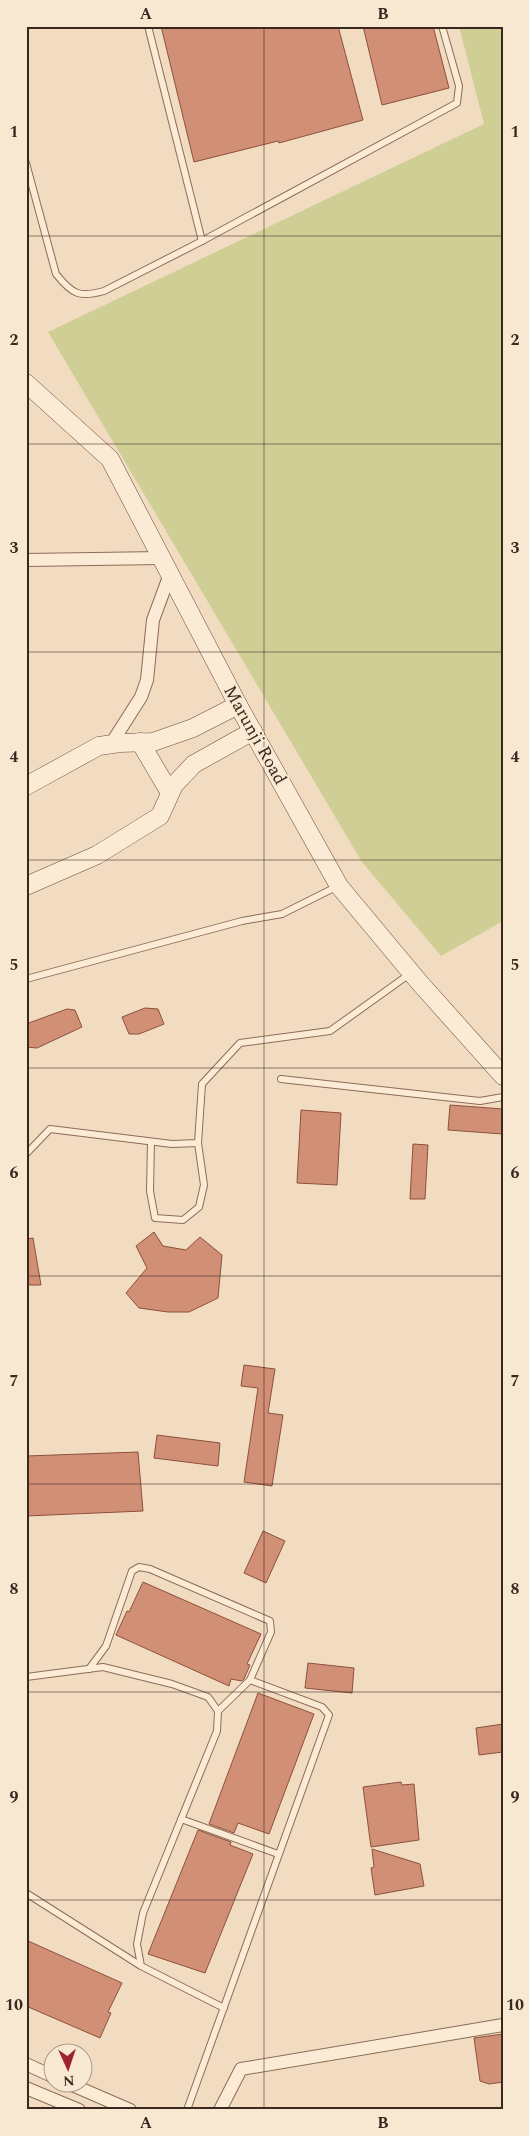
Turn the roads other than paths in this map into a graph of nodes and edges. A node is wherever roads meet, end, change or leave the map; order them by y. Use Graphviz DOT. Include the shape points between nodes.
graph roads {
  1 [pos="148,26"];
  2 [pos="442,26"];
  3 [pos="26,163"];
  4 [pos="202,241"];
  5 [pos="26,383"];
  6 [pos="162,558"];
  7 [pos="26,560"];
  8 [pos="170,574"];
  9 [pos="238,705"];
  10 [pos="253,731"];
  11 [pos="140,742"];
  12 [pos="111,744"];
  13 [pos="26,786"];
  14 [pos="170,793"];
  15 [pos="26,886"];
  16 [pos="340,886"];
  17 [pos="412,973"];
  18 [pos="26,979"];
  19 [pos="503,1076"];
  20 [pos="281,1079"];
  21 [pos="503,1097"];
  22 [pos="151,1142"];
  23 [pos="198,1142"];
  24 [pos="26,1154"];
  25 [pos="89,1669"];
  26 [pos="26,1677"];
  27 [pos="250,1680"];
  28 [pos="218,1711"];
  29 [pos="181,1819"];
  30 [pos="278,1854"];
  31 [pos="26,1893"];
  32 [pos="141,1966"];
  33 [pos="224,2008"];
  34 [pos="503,2025"];
  35 [pos="26,2064"];
  36 [pos="42,2071"];
  37 [pos="26,2088"];
  38 [pos="92,2094"];
  39 [pos="79,2110"];
  40 [pos="130,2110"];
  41 [pos="187,2110"];
  42 [pos="220,2110"];
  1 -- 4 [label="lane"];
  2 -- 4 [label="lane" via="459,86 457,103"];
  3 -- 4 [label="lane" via="56,274 77,294 104,291"];
  5 -- 6 [label="street, Marunji Road" via="110,459"];
  6 -- 7 [label="street"];
  6 -- 8 [label="street, Marunji Road"];
  8 -- 9 [label="street, Marunji Road"];
  8 -- 12 [label="street" via="153,620 147,680 141,698"];
  9 -- 10 [label="street, Marunji Road"];
  9 -- 11 [label="street" via="193,728 152,742"];
  10 -- 14 [label="street" via="194,764"];
  10 -- 16 [label="street, Marunji Road"];
  11 -- 12 [label="street"];
  11 -- 14 [label="street"];
  12 -- 13 [label="street" via="99,746"];
  14 -- 15 [label="street" via="160,816 97,856"];
  16 -- 17 [label="street, Marunji Road"];
  16 -- 18 [label="lane" via="282,914 242,921"];
  17 -- 19 [label="street, Marunji Road"];
  17 -- 23 [label="lane" via="330,1031 240,1043 202,1084"];
  20 -- 21 [label="lane" via="480,1101"];
  22 -- 23 [label="lane"];
  22 -- 23 [label="lane" via="150,1191 155,1218 183,1220 199,1207 204,1185"];
  22 -- 24 [label="lane" via="50,1129"];
  25 -- 26 [label="lane"];
  25 -- 27 [label="lane" via="106,1646 132,1571 139,1567 270,1621 270,1632"];
  25 -- 28 [label="lane" via="103,1667 172,1684 208,1697"];
  27 -- 28 [label="lane"];
  27 -- 30 [label="lane" via="322,1707 329,1715"];
  28 -- 29 [label="lane" via="218,1731"];
  29 -- 30 [label="lane"];
  29 -- 32 [label="lane" via="142,1913 137,1944"];
  30 -- 33 [label="lane"];
  31 -- 32 [label="lane"];
  32 -- 33 [label="lane"];
  33 -- 41 [label="lane"];
  34 -- 42 [label="street" via="241,2069"];
  35 -- 36 [label="street"];
  37 -- 39 [label="street"];
  38 -- 40 [label="street"];
}
